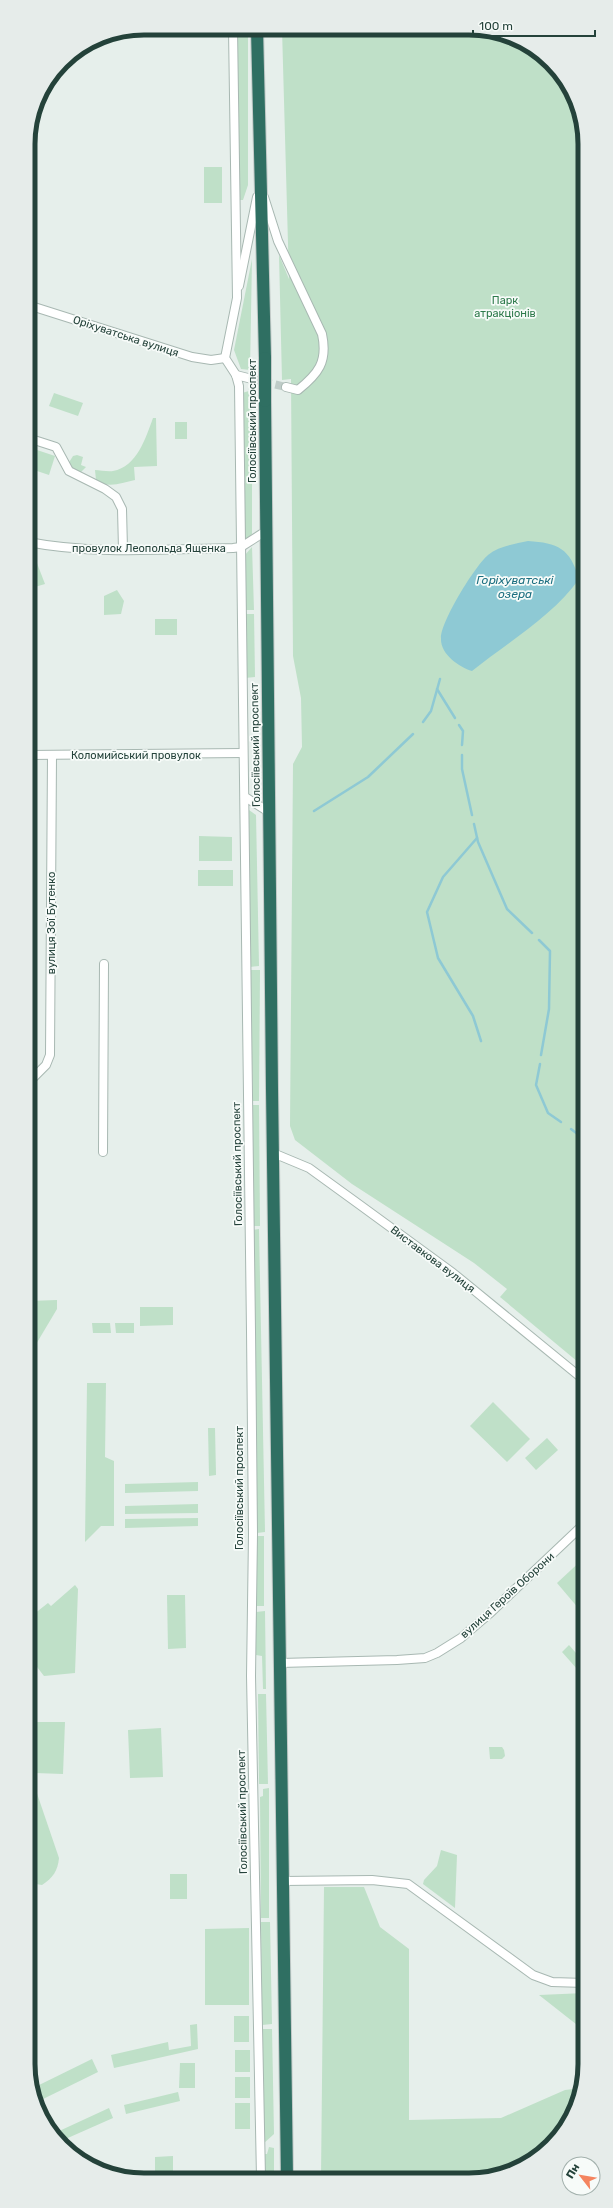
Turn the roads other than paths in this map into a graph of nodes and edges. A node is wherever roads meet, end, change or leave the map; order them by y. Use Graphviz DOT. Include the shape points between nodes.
graph roads {
  1 [pos="233,35"];
  2 [pos="257,35"];
  3 [pos="260,185"];
  4 [pos="237,298"];
  5 [pos="35,307"];
  6 [pos="225,358"];
  7 [pos="236,375"];
  8 [pos="252,379"];
  9 [pos="286,387"];
  10 [pos="35,440"];
  11 [pos="266,531"];
  12 [pos="35,543"];
  13 [pos="241,547"];
  14 [pos="123,549"];
  15 [pos="243,753"];
  16 [pos="35,755"];
  17 [pos="52,756"];
  18 [pos="245,797"];
  19 [pos="269,812"];
  20 [pos="104,964"];
  21 [pos="35,1076"];
  22 [pos="103,1152"];
  23 [pos="273,1153"];
  24 [pos="578,1375"];
  25 [pos="578,1530"];
  26 [pos="280,1663"];
  27 [pos="283,1881"];
  28 [pos="578,1983"];
  29 [pos="261,2173"];
  30 [pos="287,2173"];
  1 -- 4 [label="street"];
  2 -- 3 [label="highway, Голосіївський проспект"];
  3 -- 4 [label="street"];
  3 -- 9 [label="street" via="278,241 322,334 325,346 315,377 298,390"];
  3 -- 11 [label="highway, Голосіївський проспект, bridge"];
  4 -- 6 [label="street"];
  5 -- 6 [label="street, Оріхуватська вулиця" via="192,357 211,360"];
  6 -- 7 [label="street, Голосіївський проспект"];
  7 -- 8 [label="street"];
  7 -- 13 [label="street, Голосіївський проспект" via="239,386"];
  10 -- 14 [label="street" via="56,447 69,471 116,497 122,509"];
  11 -- 13 [label="street, провулок Леопольда Ященка"];
  11 -- 19 [label="highway, Голосіївський проспект"];
  12 -- 14 [label="street, провулок Леопольда Ященка" via="55,547"];
  13 -- 14 [label="street, провулок Леопольда Ященка"];
  13 -- 15 [label="street, Голосіївський проспект"];
  15 -- 17 [label="street, Коломийський провулок"];
  15 -- 18 [label="street, Голосіївський проспект"];
  16 -- 17 [label="street, Коломийський провулок"];
  17 -- 21 [label="street, вулиця Зої Бутенко" via="50,1056 46,1065"];
  18 -- 19 [label="street, Голосіївський проспект"];
  18 -- 29 [label="street, Голосіївський проспект" via="253,1534 251,1676"];
  19 -- 23 [label="highway, Голосіївський проспект"];
  20 -- 22 [label="street"];
  23 -- 24 [label="street, Виставкова вулиця" via="309,1168 354,1200 453,1273"];
  23 -- 26 [label="highway, Голосіївський проспект"];
  25 -- 26 [label="street, вулиця Героїв Оборони" via="490,1614 461,1638 437,1653 425,1658 396,1660"];
  26 -- 27 [label="highway, Голосіївський проспект"];
  27 -- 28 [label="street" via="372,1880 408,1884 533,1975 552,1982"];
  27 -- 30 [label="highway, Голосіївський проспект"];
}
